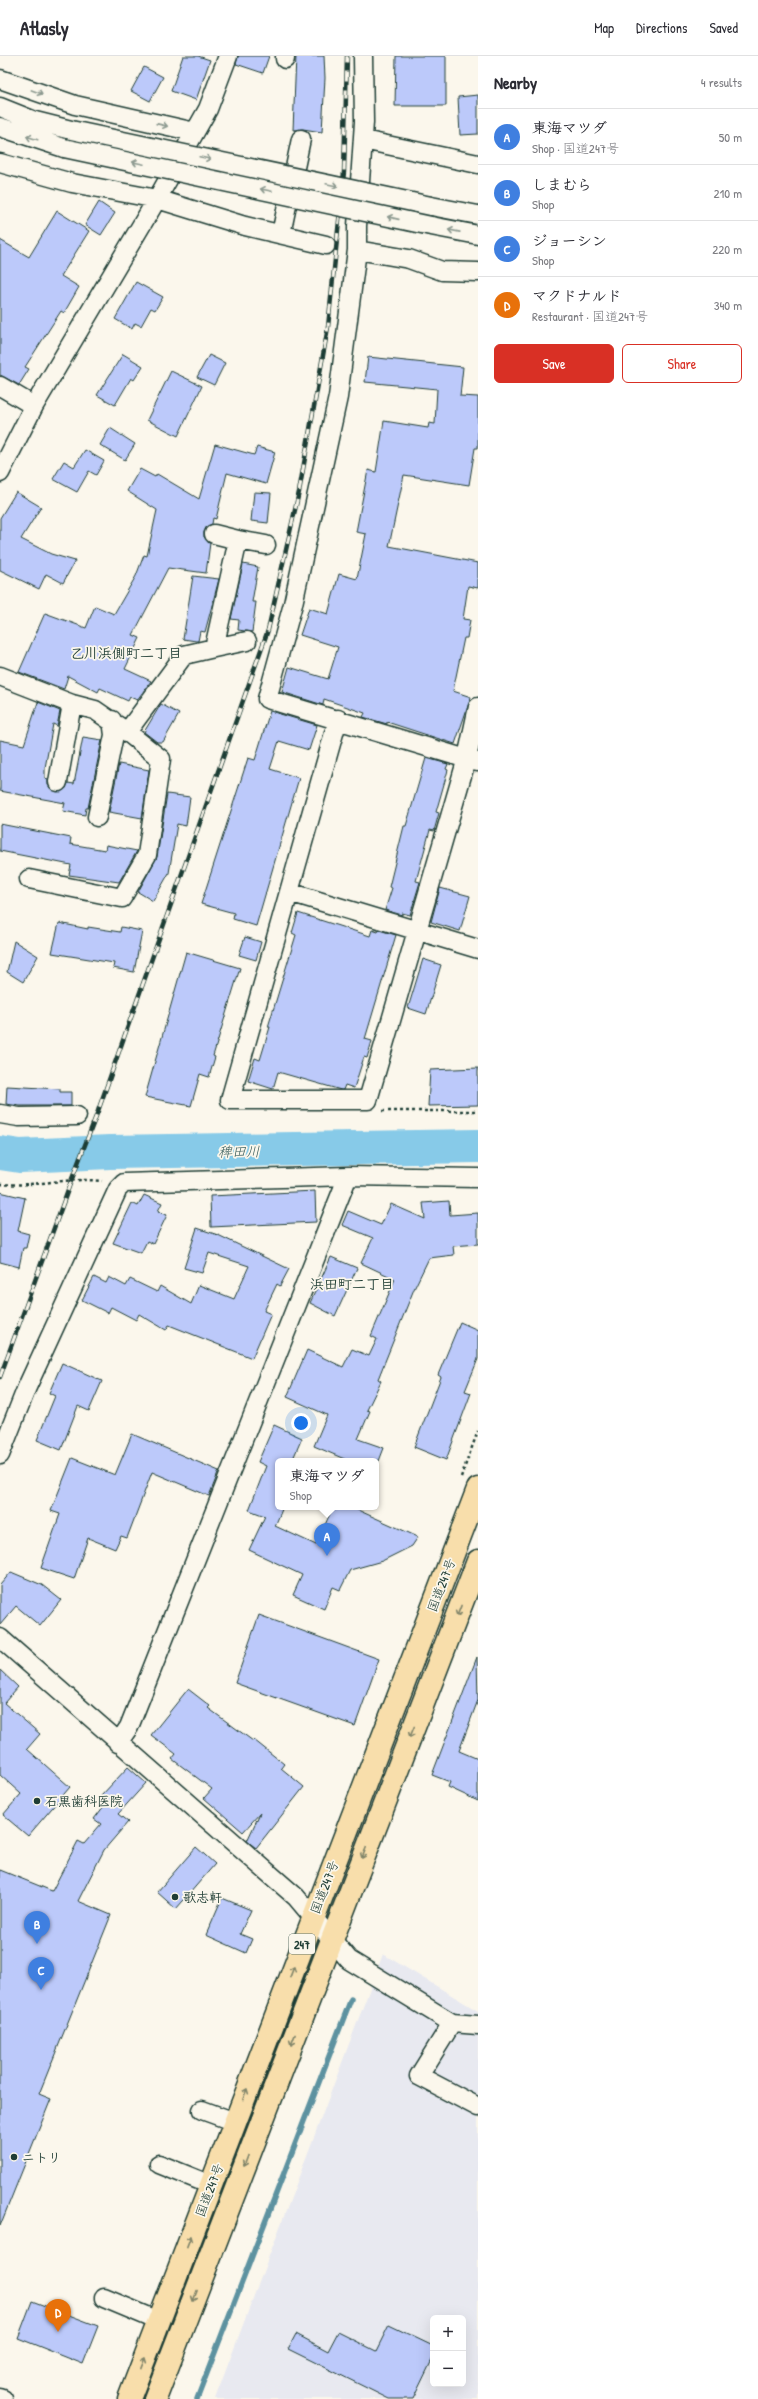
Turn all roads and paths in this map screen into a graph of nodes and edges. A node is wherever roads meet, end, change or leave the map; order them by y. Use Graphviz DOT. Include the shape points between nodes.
graph roads {
  1 [pos="228,56"];
  2 [pos="363,56"];
  3 [pos="0,79"];
  4 [pos="0,107"];
  5 [pos="0,127"];
  6 [pos="195,132"];
  7 [pos="301,139"];
  8 [pos="363,140"];
  9 [pos="0,163"];
  10 [pos="478,164"];
  11 [pos="158,199"];
  12 [pos="478,215"];
  13 [pos="282,234"];
  14 [pos="478,235"];
  15 [pos="326,245"];
  16 [pos="357,250"];
  17 [pos="478,272"];
  18 [pos="0,386"];
  19 [pos="34,406"];
  20 [pos="0,473"];
  21 [pos="214,534"];
  22 [pos="238,540"];
  23 [pos="266,545"];
  24 [pos="247,641"];
  25 [pos="214,648"];
  26 [pos="0,676"];
  27 [pos="72,704"];
  28 [pos="478,707"];
  29 [pos="338,719"];
  30 [pos="112,720"];
  31 [pos="128,732"];
  32 [pos="472,760"];
  33 [pos="58,782"];
  34 [pos="97,817"];
  35 [pos="29,879"];
  36 [pos="289,892"];
  37 [pos="418,930"];
  38 [pos="478,949"];
  39 [pos="368,1100"];
  40 [pos="478,1111"];
  41 [pos="0,1114"];
  42 [pos="77,1116"];
  43 [pos="348,1176"];
  44 [pos="478,1178"];
  45 [pos="124,1183"];
  46 [pos="0,1184"];
  47 [pos="0,1455"];
  48 [pos="478,1489"];
  49 [pos="478,1561"];
  50 [pos="0,1638"];
  51 [pos="118,1743"];
  52 [pos="313,1915"];
  53 [pos="332,1939"];
  54 [pos="452,2023"];
  55 [pos="478,2025"];
  56 [pos="478,2107"];
  57 [pos="202,2110"];
  58 [pos="234,2122"];
  59 [pos="159,2164"];
  60 [pos="211,2184"];
  61 [pos="104,2298"];
  62 [pos="159,2321"];
  63 [pos="129,2399"];
  64 [pos="155,2399"];
  1 -- 6 [label="street" via="208,109"];
  2 -- 8 [label="street"];
  3 -- 6 [label="street, one-way" via="75,105"];
  4 -- 12 [label="street, one-way, bridge" via="35,121 71,130"];
  14 -- 5 [label="street, one-way, bridge" via="64,148"];
  6 -- 11 [label="street"];
  7 -- 13 [label="street"];
  8 -- 10 [label="street"];
  8 -- 16 [label="street"];
  9 -- 11 [label="street" via="72,183"];
  11 -- 13 [label="street"];
  11 -- 19 [label="street"];
  13 -- 15 [label="street"];
  16 -- 17 [label="street" via="409,259 442,271"];
  16 -- 29 [label="street" via="338,397 293,604 268,698"];
  18 -- 19 [label="street"];
  19 -- 20 [label="street"];
  21 -- 22 [label="street"];
  22 -- 23 [label="street"];
  22 -- 25 [label="street"];
  24 -- 25 [label="street"];
  25 -- 31 [label="street" via="184,655"];
  26 -- 27 [label="street"];
  27 -- 30 [label="street" via="95,710"];
  27 -- 33 [label="street"];
  28 -- 32 [label="street"];
  29 -- 32 [label="street"];
  29 -- 36 [label="street"];
  30 -- 31 [label="street"];
  30 -- 34 [label="street" via="114,735"];
  31 -- 35 [label="street" via="161,759 147,855 122,898"];
  32 -- 37 [label="street"];
  36 -- 37 [label="street"];
  36 -- 39 [label="street" via="230,1100"];
  37 -- 38 [label="street"];
  37 -- 39 [label="street"];
  39 -- 40 [label="path" via="368,1111"];
  41 -- 42 [label="street" via="19,1117"];
  43 -- 44 [label="street"];
  43 -- 45 [label="street"];
  43 -- 51 [label="street" via="129,1727"];
  45 -- 46 [label="path" via="83,1178 17,1185"];
  45 -- 47 [label="street" via="118,1189 27,1387"];
  48 -- 52 [label="highway, 国道247号 / 247"];
  49 -- 53 [label="highway, 国道247号 / 247, one-way"];
  50 -- 51 [label="street"];
  51 -- 52 [label="street" via="296,1897"];
  52 -- 53 [label="street"];
  58 -- 52 [label="highway, 国道247号 / 247, one-way"];
  53 -- 54 [label="street" via="349,1960"];
  53 -- 64 [label="highway, 国道247号 / 247, one-way"];
  54 -- 55 [label="street"];
  54 -- 56 [label="street" via="419,2076"];
  57 -- 58 [label="street"];
  58 -- 60 [label="highway, 国道247号 / 247"];
  59 -- 60 [label="street"];
  62 -- 60 [label="highway, 国道247号 / 247, one-way"];
  61 -- 62 [label="street"];
  63 -- 62 [label="highway, 国道247号 / 247, one-way"];
}
